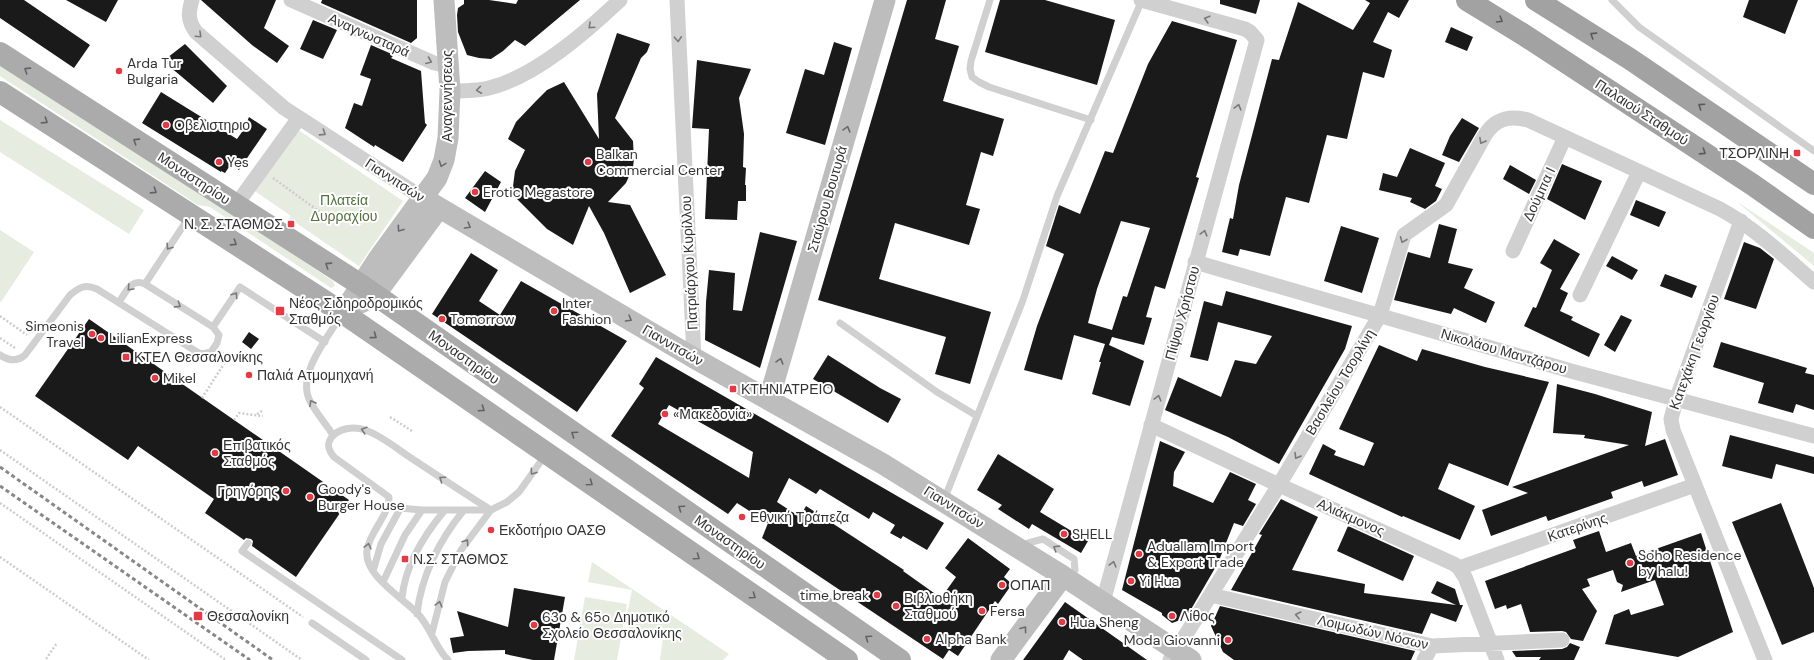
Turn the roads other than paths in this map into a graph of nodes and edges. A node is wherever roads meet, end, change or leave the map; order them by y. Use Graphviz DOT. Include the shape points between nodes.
graph roads {
  1 [pos="192,0"];
  2 [pos="291,0"];
  3 [pos="444,0"];
  4 [pos="620,0"];
  5 [pos="677,0"];
  6 [pos="885,0"];
  7 [pos="990,0"];
  8 [pos="1141,0"];
  9 [pos="1467,0"];
  10 [pos="1536,0"];
  11 [pos="1612,0"];
  12 [pos="0,53"];
  13 [pos="449,66"];
  14 [pos="450,91"];
  15 [pos="0,92"];
  16 [pos="299,118"];
  17 [pos="1091,120"];
  18 [pos="1565,137"];
  19 [pos="1814,151"];
  20 [pos="1639,172"];
  21 [pos="1814,184"];
  22 [pos="431,203"];
  23 [pos="236,205"];
  24 [pos="190,215"];
  25 [pos="1741,221"];
  26 [pos="1814,228"];
  27 [pos="1513,251"];
  28 [pos="1195,262"];
  29 [pos="1814,282"];
  30 [pos="145,284"];
  31 [pos="368,290"];
  32 [pos="1580,295"];
  33 [pos="119,302"];
  34 [pos="343,313"];
  35 [pos="1380,315"];
  36 [pos="840,323"];
  37 [pos="213,327"];
  38 [pos="325,342"];
  39 [pos="0,355"];
  40 [pos="694,358"];
  41 [pos="769,399"];
  42 [pos="1676,400"];
  43 [pos="977,416"];
  44 [pos="1151,425"];
  45 [pos="334,435"];
  46 [pos="1814,436"];
  47 [pos="546,453"];
  48 [pos="1279,485"];
  49 [pos="1695,485"];
  50 [pos="944,501"];
  51 [pos="388,507"];
  52 [pos="400,509"];
  53 [pos="422,510"];
  54 [pos="445,510"];
  55 [pos="464,510"];
  56 [pos="491,510"];
  57 [pos="248,543"];
  58 [pos="1028,543"];
  59 [pos="1459,568"];
  60 [pos="373,571"];
  61 [pos="1069,573"];
  62 [pos="383,582"];
  63 [pos="1212,594"];
  64 [pos="402,598"];
  65 [pos="1103,602"];
  66 [pos="418,614"];
  67 [pos="312,623"];
  68 [pos="432,633"];
  69 [pos="1562,640"];
  70 [pos="1492,643"];
  71 [pos="1432,646"];
  72 [pos="1179,657"];
  73 [pos="366,660"];
  74 [pos="402,660"];
  75 [pos="448,660"];
  76 [pos="847,660"];
  77 [pos="900,660"];
  78 [pos="1001,660"];
  79 [pos="1424,660"];
  80 [pos="1497,660"];
  81 [pos="1765,660"];
  1 -- 16 [label="street, Γιαννιτσών, one-way" via="188,16 196,32 273,99"];
  2 -- 13 [label="street, Αναγνωσταρά, one-way" via="434,63"];
  3 -- 13 [label="main road, Αναγεννήσεως"];
  4 -- 14 [label="street, one-way" via="578,38 523,75 490,88"];
  5 -- 40 [label="street, Πατριάρχου Κυρίλλου, one-way"];
  41 -- 6 [label="main road, Σταύρου Βουτυρά, one-way"];
  7 -- 17 [label="lane" via="971,61 972,77 989,87"];
  8 -- 17 [label="lane"];
  28 -- 8 [label="street, Πίψου Χρήστου, one-way" via="1257,40 1245,29"];
  9 -- 26 [label="highway, Παλαιού Σταθμού, one-way" via="1747,181"];
  21 -- 10 [label="highway, one-way" via="1630,59"];
  11 -- 19 [label="lane" via="1639,27"];
  23 -- 12 [label="main road, Μοναστηρίου, one-way"];
  13 -- 14 [label="main road, Αναγεννήσεως"];
  14 -- 22 [label="main road, Αναγεννήσεως, one-way" via="446,150"];
  15 -- 24 [label="main road, one-way"];
  16 -- 22 [label="street, Γιαννιτσών, one-way"];
  16 -- 23 [label="street"];
  17 -- 43 [label="lane" via="1057,196 1023,300"];
  18 -- 20 [label="street"];
  18 -- 27 [label="street, Δούμπα Ι"];
  18 -- 35 [label="street, Βασιλείου Τσορλίνη, one-way" via="1528,120 1511,118 1498,121 1490,128 1446,205 1405,233"];
  20 -- 25 [label="street"];
  20 -- 32 [label="street"];
  22 -- 31 [label="main road, Αναγεννήσεως" via="378,259"];
  22 -- 40 [label="main road, Γιαννιτσών, one-way"];
  31 -- 23 [label="main road, Μοναστηρίου, one-way"];
  24 -- 30 [label="lane, one-way"];
  24 -- 34 [label="main road, one-way"];
  25 -- 29 [label="street"];
  25 -- 42 [label="street, Κατεχάκη Γεωργίου"];
  28 -- 35 [label="street, Νικολάου Μαντζάρου"];
  44 -- 28 [label="street, Πίψου Χρήστου, one-way"];
  30 -- 33 [label="lane, one-way" via="132,284"];
  30 -- 37 [label="lane, one-way"];
  31 -- 34 [label="main road, Αναγεννήσεως"];
  77 -- 31 [label="main road, Μοναστηρίου, one-way"];
  33 -- 37 [label="lane" via="197,352 211,352 219,339"];
  33 -- 39 [label="lane" via="97,288 79,287 70,294 25,355 14,361"];
  34 -- 38 [label="lane"];
  34 -- 47 [label="main road, one-way"];
  35 -- 42 [label="street, Νικολάου Μαντζάρου"];
  35 -- 48 [label="street, Βασιλείου Τσορλίνη, one-way"];
  36 -- 43 [label="lane" via="937,392"];
  37 -- 38 [label="lane, one-way" via="240,287"];
  45 -- 38 [label="lane, one-way" via="310,402 306,384 309,368"];
  40 -- 41 [label="main road, Γιαννιτσών"];
  41 -- 50 [label="main road, Γιαννιτσών"];
  42 -- 46 [label="street, Νικολάου Μαντζάρου"];
  42 -- 49 [label="street, Κατεχάκη Γεωργίου" via="1672,425"];
  43 -- 50 [label="lane"];
  44 -- 48 [label="street, Αλιάκμονος"];
  65 -- 44 [label="street, Πίψου Χρήστου, one-way"];
  45 -- 51 [label="lane" via="328,446 331,454 389,497"];
  56 -- 45 [label="lane, one-way" via="370,432 351,428"];
  47 -- 56 [label="lane, one-way" via="519,492"];
  47 -- 76 [label="main road, one-way"];
  48 -- 59 [label="street, Αλιάκμονος" via="1450,561"];
  48 -- 63 [label="street, Βασιλείου Τσορλίνη"];
  49 -- 59 [label="street, Κατερίνης"];
  49 -- 81 [label="street, Κατεχάκη Γεωργίου"];
  50 -- 61 [label="main road, Γιαννιτσών"];
  51 -- 52 [label="lane"];
  60 -- 51 [label="lane, one-way" via="367,557 368,544"];
  52 -- 53 [label="lane"];
  52 -- 60 [label="lane" via="383,540"];
  53 -- 54 [label="lane"];
  53 -- 62 [label="lane" via="405,535"];
  54 -- 55 [label="lane"];
  54 -- 64 [label="lane" via="430,528 415,555"];
  55 -- 56 [label="lane"];
  55 -- 66 [label="lane" via="447,532 429,569 421,592"];
  68 -- 56 [label="lane, one-way" via="445,582 456,558"];
  57 -- 74 [label="lane" via="242,551"];
  61 -- 58 [label="lane, one-way" via="1074,559 1043,539"];
  59 -- 70 [label="street"];
  60 -- 62 [label="lane"];
  61 -- 65 [label="main road, Γιαννιτσών"];
  78 -- 61 [label="main road, one-way"];
  62 -- 64 [label="lane"];
  71 -- 63 [label="street, Λοιμωδών Νόσων, one-way"];
  63 -- 72 [label="street, Βασιλείου Τσορλίνη"];
  64 -- 66 [label="lane"];
  65 -- 72 [label="main road, Γιαννιτσών"];
  66 -- 68 [label="lane"];
  67 -- 73 [label="lane"];
  68 -- 75 [label="lane"];
  69 -- 70 [label="street, Λοιμωδών Νόσων"];
  70 -- 71 [label="street, Λοιμωδών Νόσων"];
  70 -- 80 [label="street"];
  71 -- 79 [label="street"];
}
